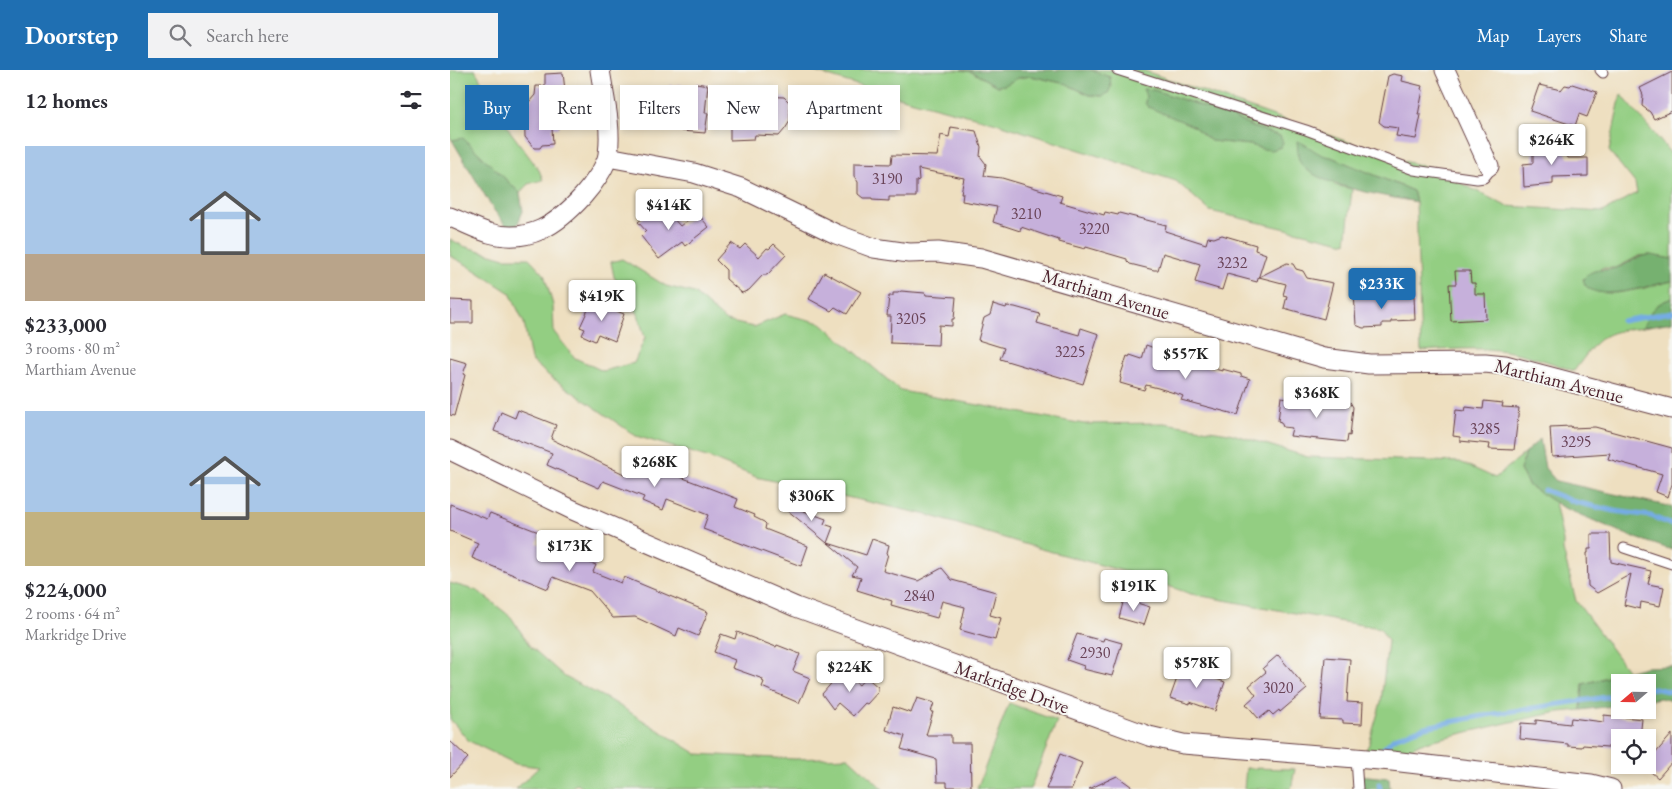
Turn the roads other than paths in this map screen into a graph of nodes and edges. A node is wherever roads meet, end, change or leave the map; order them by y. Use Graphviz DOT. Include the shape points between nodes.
graph roads {
  1 [pos="600,70"];
  2 [pos="1117,70"];
  3 [pos="1445,70"];
  4 [pos="608,157"];
  5 [pos="1489,166"];
  6 [pos="450,217"];
  7 [pos="1672,409"];
  8 [pos="450,450"];
  9 [pos="1624,548"];
  10 [pos="1672,564"];
  11 [pos="1356,758"];
  12 [pos="1358,789"];
  13 [pos="1611,789"];
  1 -- 4 [label="street" via="608,120"];
  2 -- 5 [label="lane" via="1306,130 1414,170 1477,180 1484,178"];
  3 -- 5 [label="street"];
  4 -- 6 [label="street" via="571,210 527,236 488,233"];
  4 -- 7 [label="street, Marthiam Avenue" via="694,173 742,188 836,234 874,248 909,253 960,254 990,260 1324,358 1369,364 1505,365"];
  8 -- 11 [label="street, Markridge Drive" via="572,510 796,607 1112,724 1183,744"];
  9 -- 10 [label="lane"];
  11 -- 12 [label="lane"];
  11 -- 13 [label="street, Markridge Drive" via="1592,784"];
}
